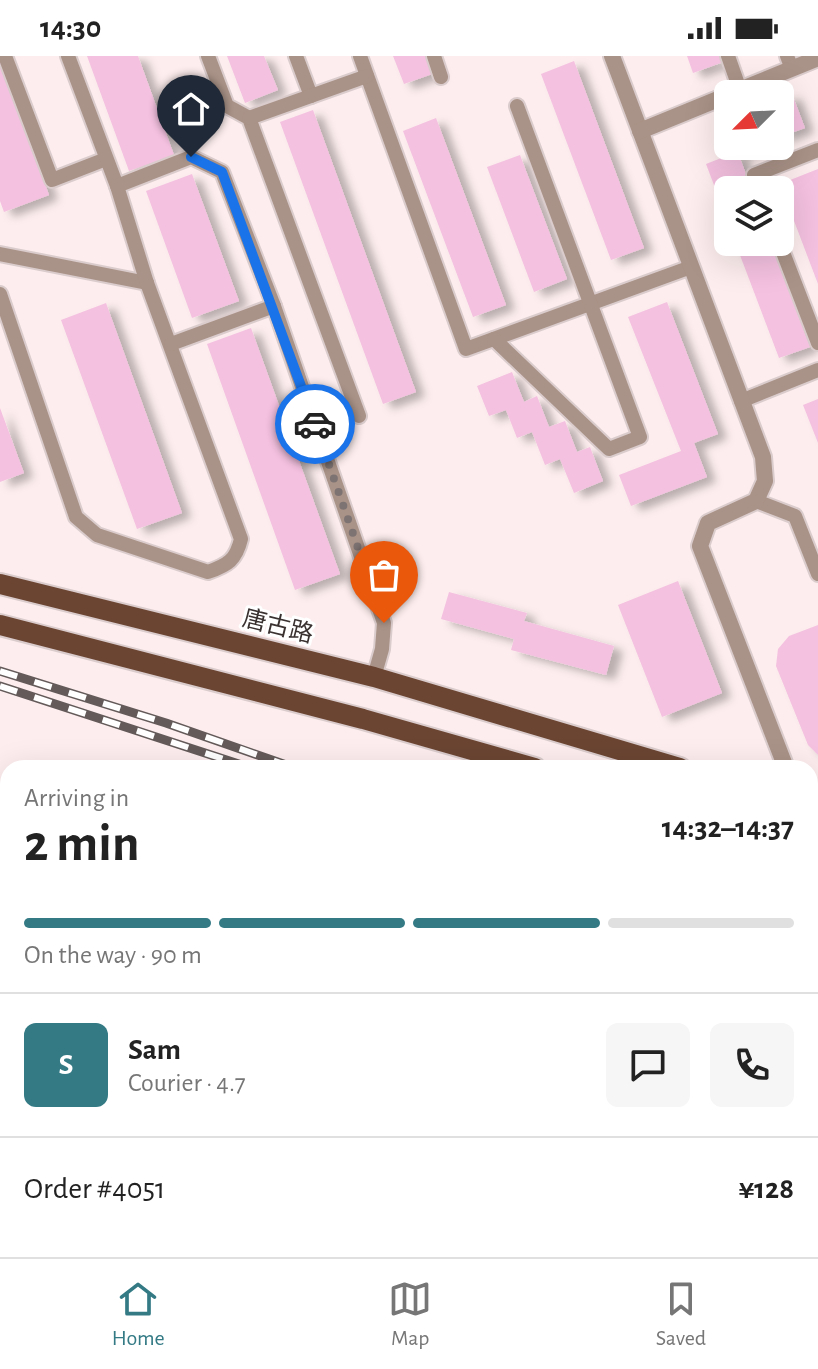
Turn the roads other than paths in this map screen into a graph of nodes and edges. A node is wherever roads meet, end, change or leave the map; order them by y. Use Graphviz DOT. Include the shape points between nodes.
graph roads {
  1 [pos="5,56"];
  2 [pos="68,56"];
  3 [pos="208,56"];
  4 [pos="296,56"];
  5 [pos="360,56"];
  6 [pos="434,56"];
  7 [pos="612,56"];
  8 [pos="728,56"];
  9 [pos="818,60"];
  10 [pos="790,62"];
  11 [pos="367,76"];
  12 [pos="441,77"];
  13 [pos="731,80"];
  14 [pos="757,80"];
  15 [pos="311,96"];
  16 [pos="714,101"];
  17 [pos="517,106"];
  18 [pos="249,118"];
  19 [pos="640,131"];
  20 [pos="818,150"];
  21 [pos="106,159"];
  22 [pos="754,176"];
  23 [pos="117,186"];
  24 [pos="0,254"];
  25 [pos="784,256"];
  26 [pos="691,267"];
  27 [pos="147,283"];
  28 [pos="0,294"];
  29 [pos="591,304"];
  30 [pos="274,306"];
  31 [pos="494,339"];
  32 [pos="818,343"];
  33 [pos="171,344"];
  34 [pos="818,370"];
  35 [pos="741,401"];
  36 [pos="359,416"];
  37 [pos="756,501"];
  38 [pos="818,574"];
  39 [pos="0,584"];
  40 [pos="0,625"];
  41 [pos="374,677"];
  42 [pos="507,760"];
  43 [pos="653,760"];
  44 [pos="783,760"];
  1 -- 21 [label="lane" via="52,180"];
  2 -- 21 [label="lane"];
  3 -- 18 [label="lane" via="227,106"];
  4 -- 15 [label="lane"];
  5 -- 11 [label="lane"];
  6 -- 12 [label="lane"];
  7 -- 19 [label="street"];
  8 -- 13 [label="lane"];
  9 -- 10 [label="street"];
  10 -- 14 [label="street"];
  11 -- 15 [label="lane"];
  11 -- 31 [label="lane" via="466,349"];
  15 -- 18 [label="lane"];
  16 -- 19 [label="street"];
  17 -- 29 [label="lane"];
  18 -- 36 [label="lane"];
  19 -- 26 [label="street"];
  20 -- 22 [label="lane"];
  21 -- 23 [label="lane"];
  23 -- 27 [label="lane"];
  23 -- 30 [label="lane" via="191,157 222,172"];
  24 -- 27 [label="lane"];
  25 -- 32 [label="lane"];
  26 -- 29 [label="lane"];
  26 -- 35 [label="street"];
  27 -- 33 [label="lane"];
  28 -- 33 [label="lane" via="76,517 97,535 208,572 237,556 241,539"];
  29 -- 31 [label="lane"];
  29 -- 31 [label="lane" via="640,437 609,449"];
  30 -- 33 [label="lane"];
  30 -- 41 [label="lane" via="384,623"];
  34 -- 35 [label="lane"];
  35 -- 37 [label="street" via="763,457 765,481"];
  37 -- 38 [label="lane" via="795,516"];
  37 -- 44 [label="street" via="708,523 700,546"];
  39 -- 41 [label="main road, 唐古路"];
  40 -- 42 [label="main road"];
  41 -- 43 [label="main road, 唐古路"];
}
